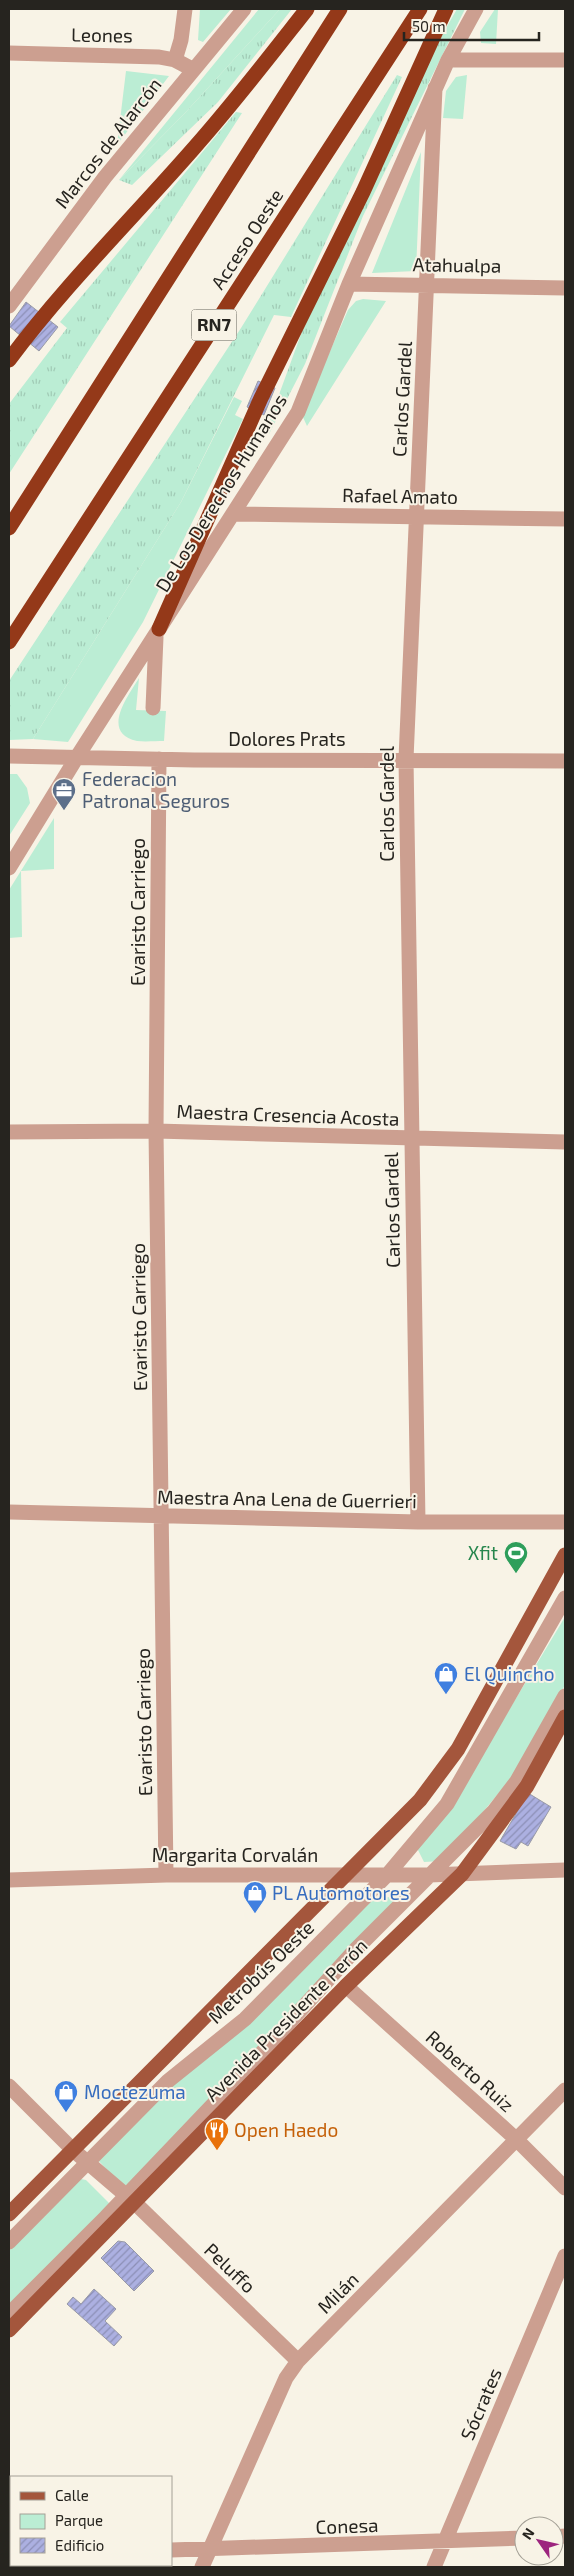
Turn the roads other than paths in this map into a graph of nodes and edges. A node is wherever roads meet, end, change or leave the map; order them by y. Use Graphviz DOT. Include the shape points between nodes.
graph roads {
  1 [pos="185,9"];
  2 [pos="244,9"];
  3 [pos="307,9"];
  4 [pos="340,9"];
  5 [pos="420,9"];
  6 [pos="446,9"];
  7 [pos="476,9"];
  8 [pos="9,53"];
  9 [pos="175,60"];
  10 [pos="448,60"];
  11 [pos="565,60"];
  12 [pos="192,69"];
  13 [pos="435,88"];
  14 [pos="16,284"];
  15 [pos="349,284"];
  16 [pos="428,285"];
  17 [pos="565,288"];
  18 [pos="9,306"];
  19 [pos="9,360"];
  20 [pos="235,514"];
  21 [pos="417,516"];
  22 [pos="565,519"];
  23 [pos="9,528"];
  24 [pos="157,632"];
  25 [pos="9,642"];
  26 [pos="153,708"];
  27 [pos="14,756"];
  28 [pos="77,757"];
  29 [pos="159,758"];
  30 [pos="406,758"];
  31 [pos="565,761"];
  32 [pos="9,868"];
  33 [pos="156,1131"];
  34 [pos="9,1132"];
  35 [pos="411,1139"];
  36 [pos="565,1142"];
  37 [pos="9,1512"];
  38 [pos="161,1517"];
  39 [pos="418,1522"];
  40 [pos="565,1522"];
  41 [pos="565,1555"];
  42 [pos="565,1598"];
  43 [pos="565,1696"];
  44 [pos="565,1718"];
  45 [pos="565,1870"];
  46 [pos="388,1874"];
  47 [pos="462,1874"];
  48 [pos="166,1875"];
  49 [pos="429,1875"];
  50 [pos="343,1876"];
  51 [pos="9,1880"];
  52 [pos="346,1986"];
  53 [pos="9,2086"];
  54 [pos="565,2090"];
  55 [pos="517,2140"];
  56 [pos="73,2150"];
  57 [pos="87,2164"];
  58 [pos="565,2188"];
  59 [pos="130,2200"];
  60 [pos="9,2214"];
  61 [pos="9,2242"];
  62 [pos="565,2256"];
  63 [pos="9,2314"];
  64 [pos="9,2330"];
  65 [pos="298,2361"];
  66 [pos="514,2538"];
  67 [pos="444,2542"];
  68 [pos="172,2550"];
  69 [pos="210,2550"];
  70 [pos="202,2567"];
  71 [pos="434,2567"];
  1 -- 9 [label="street"];
  2 -- 12 [label="street, Marcos de Alarcón"];
  3 -- 19 [label="highway" via="194,148 35,326"];
  4 -- 23 [label="highway"];
  5 -- 25 [label="highway, Acceso Oeste / RN7"];
  6 -- 24 [label="highway" via="363,192 261,398"];
  7 -- 10 [label="street, De Los Derechos Humanos"];
  8 -- 9 [label="street, Leones" via="159,56"];
  9 -- 12 [label="street, Leones"];
  10 -- 11 [label="street"];
  10 -- 13 [label="street, De Los Derechos Humanos"];
  12 -- 14 [label="street, Marcos de Alarcón"];
  13 -- 15 [label="street, De Los Derechos Humanos"];
  13 -- 16 [label="street, Carlos Gardel"];
  14 -- 18 [label="street, Marcos de Alarcón"];
  15 -- 16 [label="street, Atahualpa"];
  15 -- 20 [label="street, De Los Derechos Humanos" via="298,412"];
  16 -- 17 [label="street, Atahualpa"];
  16 -- 21 [label="street, Carlos Gardel"];
  20 -- 21 [label="street, Rafael Amato"];
  20 -- 24 [label="street, De Los Derechos Humanos"];
  21 -- 22 [label="street, Rafael Amato"];
  21 -- 30 [label="street, Carlos Gardel"];
  24 -- 26 [label="street"];
  24 -- 28 [label="street, De Los Derechos Humanos"];
  27 -- 28 [label="street, Dolores Prats"];
  28 -- 29 [label="street, Dolores Prats"];
  28 -- 32 [label="street, De Los Derechos Humanos"];
  29 -- 30 [label="street, Dolores Prats"];
  29 -- 33 [label="street, Evaristo Carriego"];
  30 -- 31 [label="street, Dolores Prats"];
  30 -- 35 [label="street, Carlos Gardel"];
  33 -- 34 [label="street, Maestra Cresencia Acosta"];
  33 -- 35 [label="street, Maestra Cresencia Acosta"];
  33 -- 38 [label="street, Evaristo Carriego"];
  35 -- 36 [label="street, Maestra Cresencia Acosta"];
  35 -- 39 [label="street, Carlos Gardel"];
  37 -- 38 [label="street, Maestra Ana Lena de Guerrieri"];
  38 -- 39 [label="street, Maestra Ana Lena de Guerrieri"];
  38 -- 48 [label="street, Evaristo Carriego"];
  39 -- 40 [label="street, Maestra Ana Lena de Guerrieri"];
  41 -- 50 [label="main road" via="458,1749 420,1800"];
  42 -- 46 [label="street, Metrobús Oeste" via="447,1804"];
  43 -- 49 [label="street" via="505,1798"];
  44 -- 47 [label="main road, Avenida Presidente Perón" via="518,1799"];
  45 -- 47 [label="street, Margarita Corvalán"];
  46 -- 49 [label="street, Margarita Corvalán"];
  46 -- 50 [label="street, Margarita Corvalán"];
  46 -- 57 [label="street, Metrobús Oeste" via="245,2019 168,2081"];
  47 -- 49 [label="street, Margarita Corvalán"];
  47 -- 52 [label="main road, Avenida Presidente Perón"];
  48 -- 50 [label="street, Margarita Corvalán" via="322,1873"];
  48 -- 51 [label="street, Margarita Corvalán"];
  49 -- 59 [label="street" via="356,1949"];
  50 -- 56 [label="main road"];
  52 -- 55 [label="street, Roberto Ruiz"];
  52 -- 59 [label="main road, Avenida Presidente Perón"];
  53 -- 56 [label="street, Peluffo"];
  54 -- 55 [label="street, Milán"];
  55 -- 58 [label="street, Roberto Ruiz"];
  55 -- 65 [label="street, Milán"];
  56 -- 57 [label="street, Peluffo"];
  56 -- 60 [label="main road"];
  57 -- 59 [label="street, Peluffo"];
  57 -- 61 [label="street, Metrobús Oeste"];
  59 -- 63 [label="street"];
  59 -- 64 [label="main road, Avenida Presidente Perón"];
  59 -- 65 [label="street, Peluffo"];
  62 -- 67 [label="street, Sócrates"];
  65 -- 69 [label="street, Milán" via="286,2378"];
  66 -- 67 [label="street, Conesa"];
  67 -- 69 [label="street, Conesa"];
  67 -- 71 [label="street, Sócrates"];
  68 -- 69 [label="street, Conesa"];
  69 -- 70 [label="street, Milán"];
}
